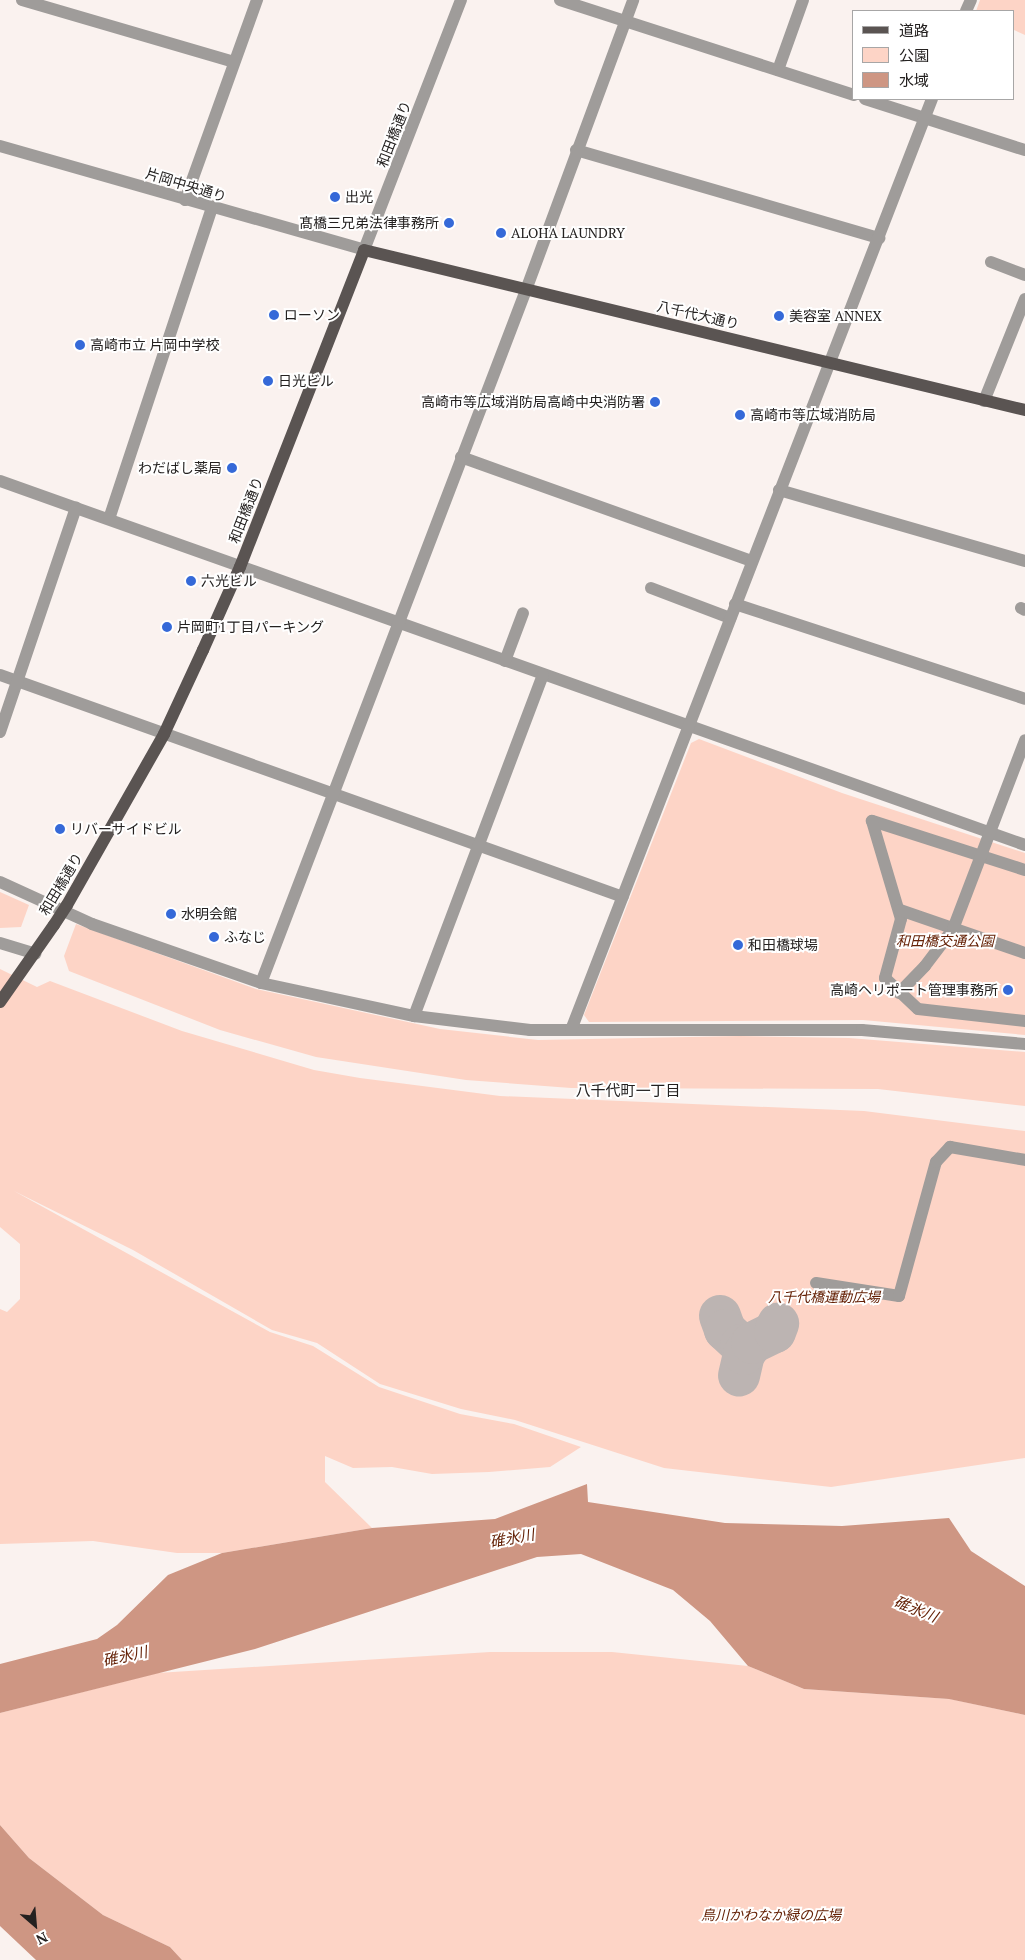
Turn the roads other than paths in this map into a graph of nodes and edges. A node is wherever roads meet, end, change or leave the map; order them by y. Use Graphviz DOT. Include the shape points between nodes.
graph roads {
  1 [pos="22,0"];
  2 [pos="257,0"];
  3 [pos="461,0"];
  4 [pos="560,0"];
  5 [pos="633,0"];
  6 [pos="803,0"];
  7 [pos="625,21"];
  8 [pos="234,62"];
  9 [pos="778,70"];
  10 [pos="852,94"];
  11 [pos="868,100"];
  12 [pos="932,100"];
  13 [pos="925,118"];
  14 [pos="0,146"];
  15 [pos="576,150"];
  16 [pos="1025,150"];
  17 [pos="185,200"];
  18 [pos="212,208"];
  19 [pos="879,238"];
  20 [pos="364,250"];
  21 [pos="991,262"];
  22 [pos="1025,275"];
  23 [pos="526,290"];
  24 [pos="1025,299"];
  25 [pos="828,362"];
  26 [pos="984,401"];
  27 [pos="1025,410"];
  28 [pos="461,457"];
  29 [pos="0,481"];
  30 [pos="779,490"];
  31 [pos="76,508"];
  32 [pos="108,519"];
  33 [pos="752,561"];
  34 [pos="1025,561"];
  35 [pos="240,567"];
  36 [pos="651,588"];
  37 [pos="735,604"];
  38 [pos="523,613"];
  39 [pos="730,618"];
  40 [pos="398,623"];
  41 [pos="505,661"];
  42 [pos="0,675"];
  43 [pos="543,675"];
  44 [pos="18,681"];
  45 [pos="1025,699"];
  46 [pos="688,726"];
  47 [pos="0,732"];
  48 [pos="164,734"];
  49 [pos="1024,748"];
  50 [pos="333,793"];
  51 [pos="989,834"];
  52 [pos="479,845"];
  53 [pos="1025,845"];
  54 [pos="981,858"];
  55 [pos="1025,870"];
  56 [pos="0,882"];
  57 [pos="623,897"];
  58 [pos="900,910"];
  59 [pos="953,929"];
  60 [pos="0,943"];
  61 [pos="1025,953"];
  62 [pos="35,954"];
  63 [pos="261,983"];
  64 [pos="899,993"];
  65 [pos="0,1002"];
  66 [pos="414,1016"];
  67 [pos="1025,1021"];
  68 [pos="571,1030"];
  69 [pos="1025,1044"];
  70 [pos="1025,1160"];
  71 [pos="816,1282"];
  1 -- 8 [label="street"];
  2 -- 8 [label="street"];
  3 -- 20 [label="street, 和田橋通り"];
  4 -- 7 [label="street"];
  5 -- 7 [label="street"];
  6 -- 9 [label="street"];
  7 -- 9 [label="street"];
  7 -- 15 [label="street"];
  8 -- 17 [label="street"];
  9 -- 10 [label="street"];
  11 -- 13 [label="street"];
  12 -- 13 [label="street"];
  13 -- 16 [label="street"];
  13 -- 19 [label="street"];
  14 -- 17 [label="street, 片岡中央通り"];
  15 -- 19 [label="street"];
  15 -- 23 [label="street"];
  17 -- 18 [label="street, 片岡中央通り"];
  18 -- 20 [label="street, 片岡中央通り"];
  18 -- 32 [label="street"];
  19 -- 25 [label="street"];
  20 -- 23 [label="main road, 八千代大通り"];
  20 -- 35 [label="main road, 和田橋通り"];
  21 -- 22 [label="street"];
  23 -- 25 [label="main road, 八千代大通り"];
  23 -- 28 [label="street"];
  24 -- 26 [label="street"];
  25 -- 26 [label="main road, 八千代大通り"];
  25 -- 30 [label="street"];
  26 -- 27 [label="main road, 八千代大通り"];
  28 -- 33 [label="street"];
  28 -- 40 [label="street"];
  29 -- 31 [label="street"];
  30 -- 33 [label="street"];
  30 -- 34 [label="street"];
  31 -- 32 [label="street"];
  31 -- 44 [label="street"];
  32 -- 35 [label="street"];
  33 -- 37 [label="street"];
  35 -- 40 [label="street"];
  35 -- 48 [label="main road, 和田橋通り"];
  36 -- 39 [label="street"];
  37 -- 39 [label="street"];
  37 -- 45 [label="street"];
  38 -- 41 [label="street"];
  39 -- 46 [label="street"];
  40 -- 41 [label="street"];
  40 -- 50 [label="street"];
  41 -- 43 [label="street"];
  42 -- 44 [label="street"];
  43 -- 46 [label="street"];
  43 -- 52 [label="street"];
  44 -- 47 [label="street"];
  44 -- 48 [label="street"];
  46 -- 51 [label="street"];
  46 -- 57 [label="street"];
  48 -- 50 [label="street"];
  48 -- 62 [label="main road, 和田橋通り, bridge" via="67,905"];
  49 -- 51 [label="street"];
  50 -- 52 [label="street"];
  50 -- 63 [label="street"];
  51 -- 53 [label="street"];
  51 -- 54 [label="street"];
  52 -- 57 [label="street"];
  52 -- 66 [label="street"];
  54 -- 55 [label="street"];
  54 -- 58 [label="street" via="872,821"];
  54 -- 59 [label="street"];
  56 -- 63 [label="street" via="92,924"];
  57 -- 68 [label="street"];
  58 -- 59 [label="street"];
  58 -- 64 [label="street" via="901,926 885,974"];
  59 -- 61 [label="street"];
  59 -- 64 [label="street"];
  60 -- 62 [label="street"];
  62 -- 65 [label="main road, 和田橋通り"];
  63 -- 66 [label="street"];
  64 -- 67 [label="street" via="918,1009"];
  66 -- 68 [label="street" via="530,1030"];
  68 -- 69 [label="street" via="862,1030"];
  70 -- 71 [label="street" via="950,1147 936,1162 899,1296"];
}
